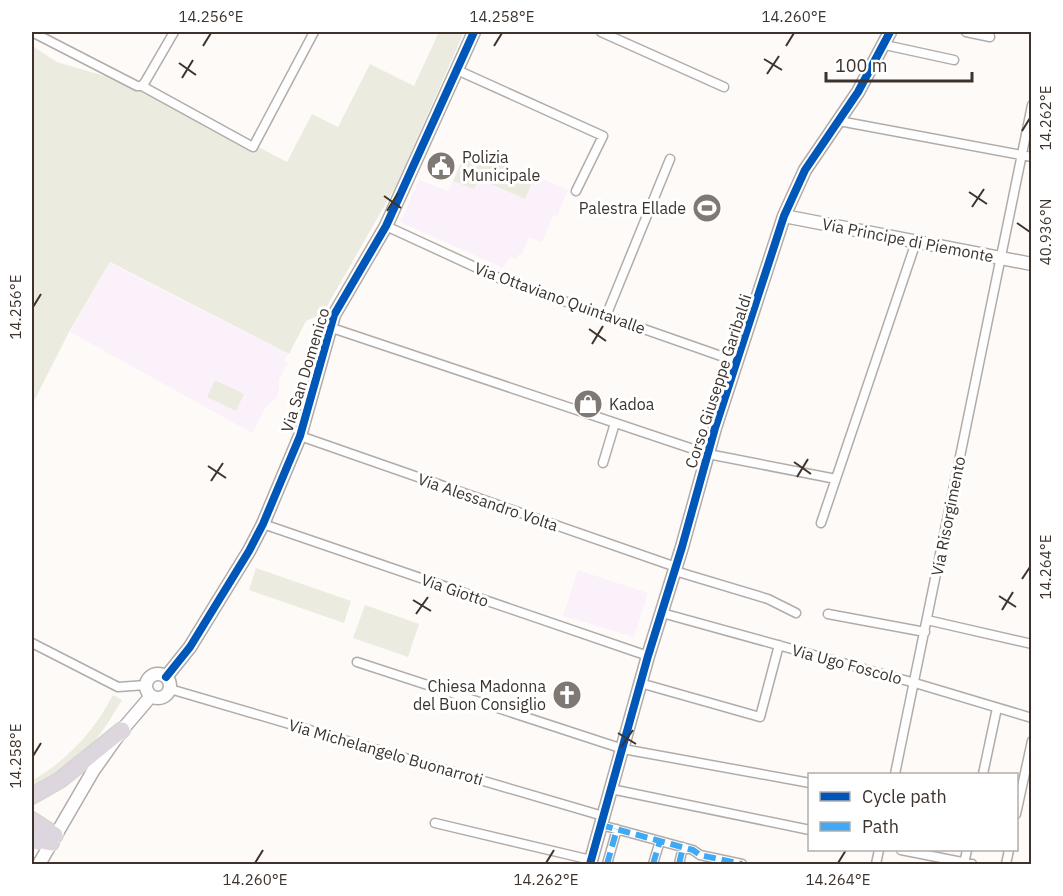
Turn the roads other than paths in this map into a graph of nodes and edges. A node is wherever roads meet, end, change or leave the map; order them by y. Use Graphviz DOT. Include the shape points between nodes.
graph roads {
  1 [pos="32,32"];
  2 [pos="174,32"];
  3 [pos="314,32"];
  4 [pos="474,32"];
  5 [pos="601,32"];
  6 [pos="890,32"];
  7 [pos="966,32"];
  8 [pos="990,37"];
  9 [pos="885,45"];
  10 [pos="954,60"];
  11 [pos="457,70"];
  12 [pos="144,84"];
  13 [pos="724,87"];
  14 [pos="1032,105"];
  15 [pos="839,121"];
  16 [pos="1021,156"];
  17 [pos="1032,157"];
  18 [pos="670,159"];
  19 [pos="576,191"];
  20 [pos="784,216"];
  21 [pos="389,228"];
  22 [pos="916,242"];
  23 [pos="999,258"];
  24 [pos="1032,264"];
  25 [pos="606,316"];
  26 [pos="329,327"];
  27 [pos="738,362"];
  28 [pos="615,423"];
  29 [pos="300,436"];
  30 [pos="705,453"];
  31 [pos="603,463"];
  32 [pos="836,479"];
  33 [pos="820,523"];
  34 [pos="263,524"];
  35 [pos="675,569"];
  36 [pos="662,613"];
  37 [pos="796,614"];
  38 [pos="828,615"];
  39 [pos="927,620"];
  40 [pos="925,632"];
  41 [pos="32,644"];
  42 [pos="1032,644"];
  43 [pos="779,645"];
  44 [pos="648,656"];
  45 [pos="357,662"];
  46 [pos="168,683"];
  47 [pos="640,683"];
  48 [pos="915,683"];
  49 [pos="149,691"];
  50 [pos="997,708"];
  51 [pos="1032,718"];
  52 [pos="122,730"];
  53 [pos="1032,741"];
  54 [pos="623,749"];
  55 [pos="895,773"];
  56 [pos="983,773"];
  57 [pos="808,783"];
  58 [pos="611,789"];
  59 [pos="32,796"];
  60 [pos="1018,809"];
  61 [pos="32,820"];
  62 [pos="602,820"];
  63 [pos="435,823"];
  64 [pos="617,829"];
  65 [pos="808,830"];
  66 [pos="32,839"];
  67 [pos="53,839"];
  68 [pos="660,841"];
  69 [pos="683,847"];
  70 [pos="910,851"];
  71 [pos="591,862"];
  72 [pos="39,864"];
  73 [pos="607,864"];
  74 [pos="653,864"];
  75 [pos="679,864"];
  76 [pos="742,864"];
  77 [pos="967,864"];
  1 -- 12 [label="street" via="137,86"];
  2 -- 12 [label="street"];
  3 -- 12 [label="street" via="253,147"];
  4 -- 11 [label="street, Via San Domenico"];
  5 -- 13 [label="street"];
  6 -- 9 [label="street, Corso Giuseppe Garibaldi"];
  7 -- 8 [label="street"];
  9 -- 10 [label="street"];
  9 -- 15 [label="street, Corso Giuseppe Garibaldi"];
  11 -- 19 [label="street" via="603,136"];
  11 -- 21 [label="street, Via San Domenico"];
  14 -- 16 [label="street, Via Risorgimento"];
  15 -- 16 [label="street"];
  15 -- 20 [label="street, Corso Giuseppe Garibaldi" via="805,170"];
  16 -- 17 [label="street"];
  16 -- 23 [label="street, Via Risorgimento"];
  18 -- 25 [label="street"];
  20 -- 22 [label="street, Via Principe di Piemonte"];
  20 -- 27 [label="street, Corso Giuseppe Garibaldi"];
  21 -- 25 [label="street, Via Ottaviano Quintavalle" via="501,279"];
  21 -- 26 [label="street, Via San Domenico" via="342,298"];
  22 -- 23 [label="street, Via Principe di Piemonte"];
  22 -- 32 [label="street"];
  23 -- 24 [label="street, Via Principe di Piemonte"];
  23 -- 39 [label="street, Via Risorgimento"];
  25 -- 27 [label="street, Via Ottaviano Quintavalle"];
  26 -- 28 [label="street"];
  26 -- 29 [label="street, Via San Domenico"];
  27 -- 30 [label="street, Corso Giuseppe Garibaldi"];
  28 -- 30 [label="street"];
  28 -- 31 [label="street"];
  29 -- 34 [label="street, Via San Domenico"];
  29 -- 35 [label="street, Via Alessandro Volta"];
  30 -- 32 [label="street"];
  30 -- 35 [label="street, Corso Giuseppe Garibaldi"];
  32 -- 33 [label="street"];
  34 -- 44 [label="street, Via Giotto"];
  34 -- 46 [label="street, Via San Domenico"];
  35 -- 36 [label="street, Corso Giuseppe Garibaldi"];
  35 -- 37 [label="street, Via Alessandro Volta" via="768,599"];
  36 -- 43 [label="street, Via Ugo Foscolo"];
  36 -- 44 [label="street, Corso Giuseppe Garibaldi"];
  38 -- 40 [label="street"];
  39 -- 40 [label="street, Via Risorgimento"];
  39 -- 42 [label="street"];
  40 -- 48 [label="street, Via Risorgimento"];
  41 -- 49 [label="street" via="118,687"];
  43 -- 47 [label="street" via="760,717"];
  43 -- 48 [label="street, Via Ugo Foscolo"];
  44 -- 47 [label="street, Corso Giuseppe Garibaldi"];
  45 -- 54 [label="street"];
  46 -- 49 [label="street" via="162,697"];
  46 -- 49 [label="street" via="155,675 149,679"];
  46 -- 62 [label="street, Via Michelangelo Buonarroti"];
  47 -- 54 [label="street, Corso Giuseppe Garibaldi"];
  48 -- 50 [label="street, Via Ugo Foscolo"];
  48 -- 55 [label="street, Via Risorgimento"];
  49 -- 52 [label="street"];
  50 -- 51 [label="street, Via Ugo Foscolo"];
  50 -- 56 [label="street"];
  52 -- 59 [label="highway" via="60,780"];
  52 -- 67 [label="street"];
  53 -- 60 [label="street"];
  54 -- 57 [label="street"];
  54 -- 58 [label="street, Corso Giuseppe Garibaldi"];
  58 -- 62 [label="street, Corso Giuseppe Garibaldi"];
  58 -- 65 [label="street"];
  61 -- 67 [label="highway"];
  62 -- 64 [label="street, Via Michelangelo Buonarroti"];
  62 -- 71 [label="street, Corso Giuseppe Garibaldi"];
  63 -- 71 [label="street"];
  64 -- 68 [label="street, Via Michelangelo Buonarroti"];
  64 -- 73 [label="street"];
  66 -- 67 [label="highway"];
  67 -- 72 [label="street"];
  68 -- 69 [label="street, Via Michelangelo Buonarroti"];
  68 -- 74 [label="street"];
  69 -- 75 [label="street"];
  69 -- 76 [label="street, Via Michelangelo Buonarroti"];
  70 -- 77 [label="street"];
}
